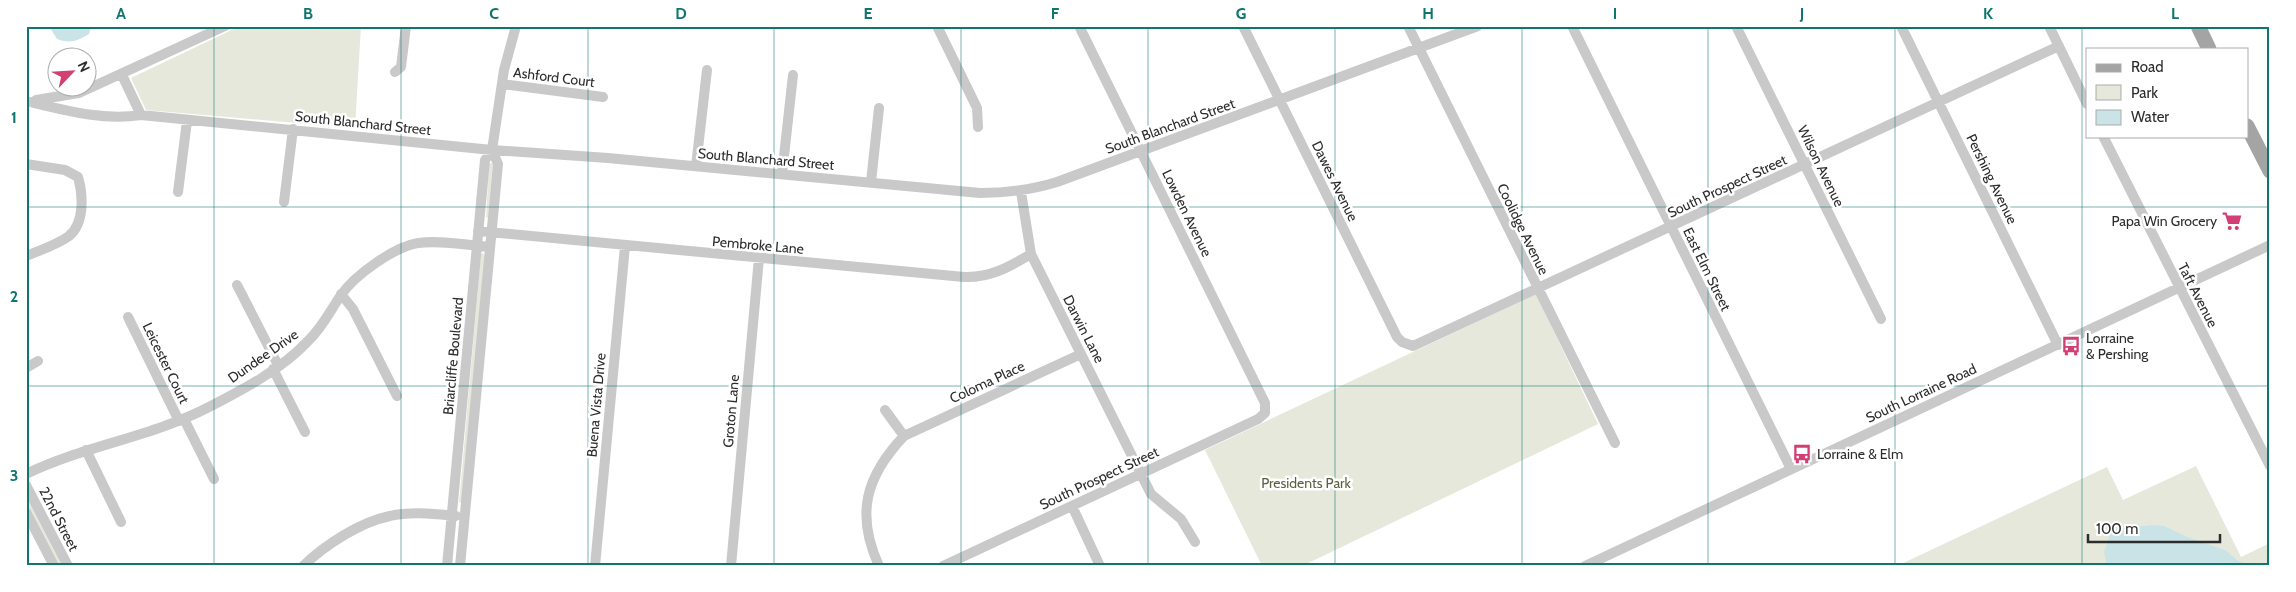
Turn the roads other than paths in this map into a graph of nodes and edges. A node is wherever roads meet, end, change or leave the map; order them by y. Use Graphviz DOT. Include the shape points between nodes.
graph roads {
  1 [pos="225,26"];
  2 [pos="406,26"];
  3 [pos="516,26"];
  4 [pos="937,26"];
  5 [pos="1079,26"];
  6 [pos="1243,26"];
  7 [pos="1408,26"];
  8 [pos="1478,26"];
  9 [pos="1572,26"];
  10 [pos="1736,26"];
  11 [pos="1901,26"];
  12 [pos="2049,26"];
  13 [pos="2198,26"];
  14 [pos="2059,46"];
  15 [pos="1419,48"];
  16 [pos="2209,48"];
  17 [pos="707,70"];
  18 [pos="395,72"];
  19 [pos="122,75"];
  20 [pos="793,75"];
  21 [pos="502,84"];
  22 [pos="603,97"];
  23 [pos="1280,100"];
  24 [pos="26,101"];
  25 [pos="1939,102"];
  26 [pos="2086,102"];
  27 [pos="879,108"];
  28 [pos="141,115"];
  29 [pos="187,121"];
  30 [pos="978,127"];
  31 [pos="2248,128"];
  32 [pos="293,129"];
  33 [pos="2104,138"];
  34 [pos="492,150"];
  35 [pos="1141,151"];
  36 [pos="26,164"];
  37 [pos="1805,165"];
  38 [pos="696,166"];
  39 [pos="2270,171"];
  40 [pos="782,174"];
  41 [pos="871,182"];
  42 [pos="178,192"];
  43 [pos="1021,192"];
  44 [pos="284,202"];
  45 [pos="1671,227"];
  46 [pos="478,231"];
  47 [pos="491,233"];
  48 [pos="2270,245"];
  49 [pos="476,246"];
  50 [pos="625,246"];
  51 [pos="490,247"];
  52 [pos="1031,254"];
  53 [pos="26,256"];
  54 [pos="759,258"];
  55 [pos="237,285"];
  56 [pos="2180,288"];
  57 [pos="1538,289"];
  58 [pos="341,294"];
  59 [pos="128,317"];
  60 [pos="1881,319"];
  61 [pos="1407,344"];
  62 [pos="2058,344"];
  63 [pos="1081,354"];
  64 [pos="38,362"];
  65 [pos="276,367"];
  66 [pos="26,368"];
  67 [pos="397,396"];
  68 [pos="885,410"];
  69 [pos="1265,413"];
  70 [pos="181,420"];
  71 [pos="305,432"];
  72 [pos="904,436"];
  73 [pos="1615,443"];
  74 [pos="86,450"];
  75 [pos="2270,466"];
  76 [pos="1791,469"];
  77 [pos="26,474"];
  78 [pos="1141,474"];
  79 [pos="214,479"];
  80 [pos="26,485"];
  81 [pos="1072,506"];
  82 [pos="26,512"];
  83 [pos="452,516"];
  84 [pos="464,517"];
  85 [pos="122,522"];
  86 [pos="1195,542"];
  87 [pos="54,566"];
  88 [pos="68,566"];
  89 [pos="303,566"];
  90 [pos="447,566"];
  91 [pos="460,566"];
  92 [pos="595,566"];
  93 [pos="730,566"];
  94 [pos="879,566"];
  95 [pos="943,566"];
  96 [pos="1100,566"];
  97 [pos="1584,566"];
  1 -- 19 [label="street"];
  2 -- 18 [label="street" via="401,67"];
  3 -- 21 [label="street, Briarcliffe Boulevard"];
  4 -- 30 [label="street" via="977,108"];
  5 -- 35 [label="street, Lowden Avenue"];
  6 -- 23 [label="street, Dawes Avenue"];
  7 -- 15 [label="street, Coolidge Avenue"];
  8 -- 15 [label="street, South Blanchard Street"];
  9 -- 45 [label="street, East Elm Street"];
  10 -- 37 [label="street, Wilson Avenue"];
  11 -- 25 [label="street, Pershing Avenue"];
  12 -- 14 [label="street"];
  13 -- 16 [label="main road"];
  14 -- 25 [label="street, South Prospect Street"];
  14 -- 26 [label="street"];
  15 -- 23 [label="street, South Blanchard Street"];
  15 -- 57 [label="street, Coolidge Avenue"];
  17 -- 38 [label="street"];
  19 -- 24 [label="street" via="79,93"];
  19 -- 28 [label="street"];
  20 -- 40 [label="street"];
  21 -- 22 [label="street, Ashford Court"];
  21 -- 34 [label="street, Briarcliffe Boulevard"];
  23 -- 35 [label="street, South Blanchard Street"];
  23 -- 61 [label="street, Dawes Avenue" via="1397,337"];
  24 -- 28 [label="street, South Blanchard Street" via="79,114"];
  25 -- 37 [label="street, South Prospect Street"];
  25 -- 62 [label="street, Pershing Avenue"];
  27 -- 41 [label="street"];
  28 -- 29 [label="street, South Blanchard Street"];
  29 -- 32 [label="street, South Blanchard Street"];
  29 -- 42 [label="street"];
  31 -- 39 [label="main road"];
  32 -- 34 [label="street, South Blanchard Street"];
  32 -- 44 [label="street"];
  33 -- 56 [label="street, Taft Avenue"];
  34 -- 38 [label="street, South Blanchard Street"];
  34 -- 46 [label="street, Briarcliffe Boulevard" via="485,160"];
  34 -- 47 [label="street, Briarcliffe Boulevard" via="498,164"];
  35 -- 43 [label="street, South Blanchard Street"];
  35 -- 69 [label="street, Lowden Avenue" via="1265,403"];
  36 -- 53 [label="street" via="65,170 78,177 82,190 81,208 70,235"];
  37 -- 45 [label="street, South Prospect Street"];
  37 -- 60 [label="street, Wilson Avenue"];
  38 -- 40 [label="street, South Blanchard Street"];
  40 -- 41 [label="street, South Blanchard Street"];
  41 -- 43 [label="street, South Blanchard Street" via="980,194"];
  43 -- 52 [label="street, Darwin Lane"];
  45 -- 57 [label="street, South Prospect Street"];
  45 -- 76 [label="street, East Elm Street"];
  46 -- 47 [label="street, Pembroke Lane"];
  46 -- 49 [label="street, Briarcliffe Boulevard"];
  47 -- 50 [label="street, Pembroke Lane"];
  47 -- 51 [label="street, Briarcliffe Boulevard"];
  48 -- 56 [label="street, South Lorraine Road"];
  49 -- 51 [label="street, Dundee Drive"];
  49 -- 58 [label="street, Dundee Drive" via="426,243 410,246 372,265"];
  49 -- 83 [label="street, Briarcliffe Boulevard"];
  50 -- 54 [label="street, Pembroke Lane"];
  50 -- 92 [label="street, Buena Vista Drive"];
  51 -- 84 [label="street, Briarcliffe Boulevard"];
  52 -- 54 [label="street, Pembroke Lane" via="994,273 975,278"];
  52 -- 63 [label="street, Darwin Lane"];
  54 -- 93 [label="street, Groton Lane"];
  55 -- 65 [label="street"];
  56 -- 62 [label="street, South Lorraine Road"];
  56 -- 75 [label="street, Taft Avenue"];
  57 -- 61 [label="street, South Prospect Street" via="1419,344"];
  57 -- 73 [label="street, Coolidge Avenue"];
  58 -- 65 [label="street, Dundee Drive" via="316,334"];
  58 -- 67 [label="street" via="353,309"];
  59 -- 70 [label="street, Leicester Court"];
  62 -- 76 [label="street, South Lorraine Road"];
  63 -- 72 [label="street, Coloma Place"];
  63 -- 78 [label="street, Darwin Lane"];
  64 -- 66 [label="street"];
  65 -- 70 [label="street, Dundee Drive" via="226,398"];
  65 -- 71 [label="street"];
  68 -- 72 [label="street"];
  69 -- 78 [label="street, South Prospect Street"];
  70 -- 74 [label="street, Dundee Drive" via="146,434"];
  70 -- 79 [label="street, Leicester Court"];
  72 -- 94 [label="street, Coloma Place" via="888,453 869,488 867,528 870,546"];
  74 -- 77 [label="street, Dundee Drive"];
  74 -- 85 [label="street"];
  76 -- 97 [label="street, South Lorraine Road"];
  78 -- 81 [label="street, South Prospect Street"];
  78 -- 86 [label="street, Darwin Lane" via="1151,494 1181,519"];
  80 -- 88 [label="street, 22nd Street"];
  81 -- 95 [label="street, South Prospect Street"];
  81 -- 96 [label="street"];
  82 -- 87 [label="street, 22nd Street"];
  83 -- 84 [label="street"];
  83 -- 89 [label="street" via="403,514 384,517 328,545"];
  83 -- 90 [label="street, Briarcliffe Boulevard"];
  84 -- 91 [label="street, Briarcliffe Boulevard"];
}
